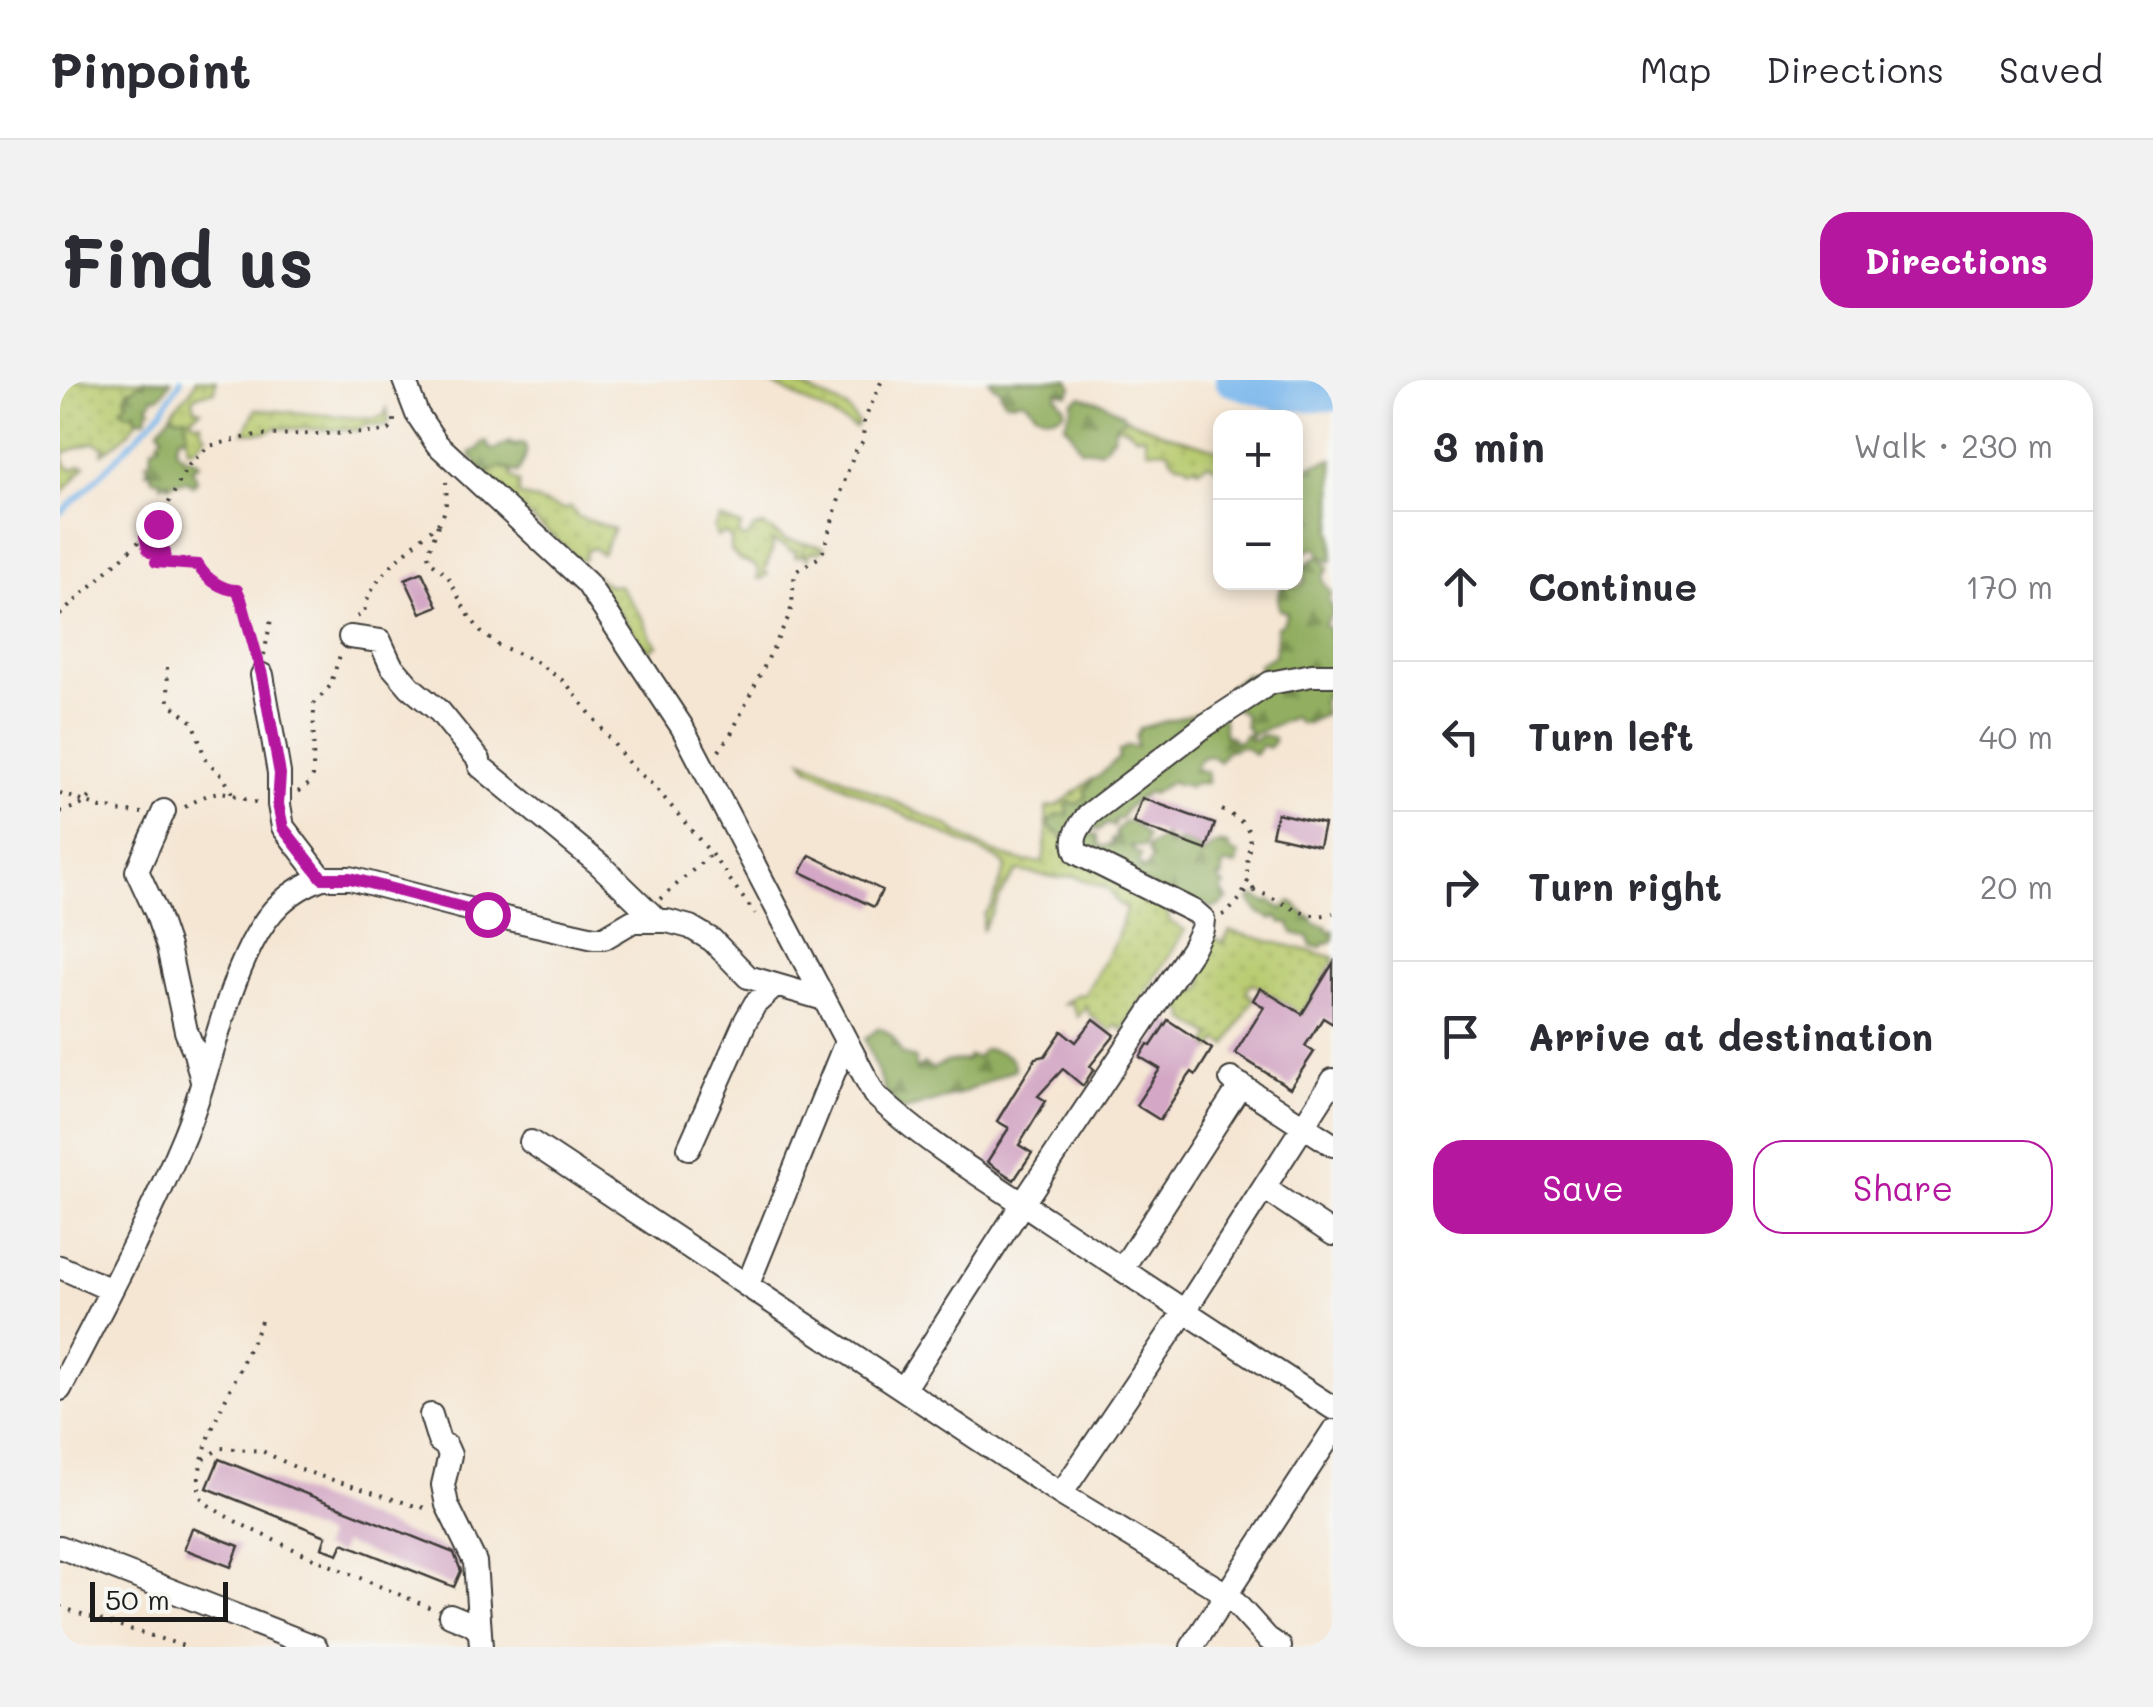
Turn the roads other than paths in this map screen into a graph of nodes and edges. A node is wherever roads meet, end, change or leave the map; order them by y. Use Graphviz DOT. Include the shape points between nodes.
graph roads {
  1 [pos="404,380"];
  2 [pos="350,636"];
  3 [pos="1333,674"];
  4 [pos="262,675"];
  5 [pos="164,811"];
  6 [pos="322,878"];
  7 [pos="652,916"];
  8 [pos="774,986"];
  9 [pos="824,1000"];
  10 [pos="846,1042"];
  11 [pos="1333,1080"];
  12 [pos="202,1081"];
  13 [pos="1303,1126"];
  14 [pos="530,1142"];
  15 [pos="1333,1145"];
  16 [pos="689,1148"];
  17 [pos="1264,1188"];
  18 [pos="1023,1204"];
  19 [pos="1333,1234"];
  20 [pos="60,1268"];
  21 [pos="1122,1269"];
  22 [pos="748,1284"];
  23 [pos="111,1290"];
  24 [pos="1184,1312"];
  25 [pos="904,1388"];
  26 [pos="60,1389"];
  27 [pos="1333,1408"];
  28 [pos="431,1415"];
  29 [pos="1333,1431"];
  30 [pos="1061,1494"];
  31 [pos="60,1548"];
  32 [pos="1228,1594"];
  33 [pos="450,1616"];
  34 [pos="481,1640"];
  35 [pos="316,1647"];
  36 [pos="1192,1647"];
  37 [pos="1280,1647"];
  1 -- 9 [label="street" via="437,444 587,584 682,727"];
  2 -- 7 [label="street" via="380,642 391,665 440,712 480,766"];
  3 -- 18 [label="street" via="1270,683 1078,828 1077,854 1195,912 1202,929"];
  4 -- 6 [label="street" via="283,828"];
  5 -- 12 [label="street" via="137,872 168,947"];
  6 -- 7 [label="street" via="350,878 594,938"];
  6 -- 12 [label="street" via="281,900 252,941"];
  7 -- 8 [label="street" via="690,927 748,977"];
  8 -- 9 [label="street"];
  8 -- 16 [label="street" via="746,1020"];
  9 -- 10 [label="street"];
  10 -- 18 [label="street" via="874,1094 896,1116"];
  10 -- 22 [label="street"];
  11 -- 13 [label="street"];
  12 -- 23 [label="street" via="186,1134"];
  13 -- 15 [label="street"];
  13 -- 17 [label="street"];
  13 -- 21 [label="street" via="1236,1082"];
  14 -- 22 [label="street"];
  17 -- 19 [label="street"];
  17 -- 24 [label="street"];
  18 -- 21 [label="street"];
  18 -- 25 [label="street"];
  20 -- 23 [label="street"];
  21 -- 24 [label="street"];
  22 -- 25 [label="street"];
  23 -- 26 [label="street"];
  24 -- 27 [label="street"];
  24 -- 30 [label="street"];
  25 -- 30 [label="street"];
  28 -- 34 [label="street" via="450,1455 443,1485 447,1505 475,1562"];
  29 -- 32 [label="street"];
  30 -- 32 [label="street"];
  31 -- 35 [label="street"];
  32 -- 36 [label="street"];
  32 -- 37 [label="street"];
  33 -- 34 [label="street" via="472,1624"];
}
